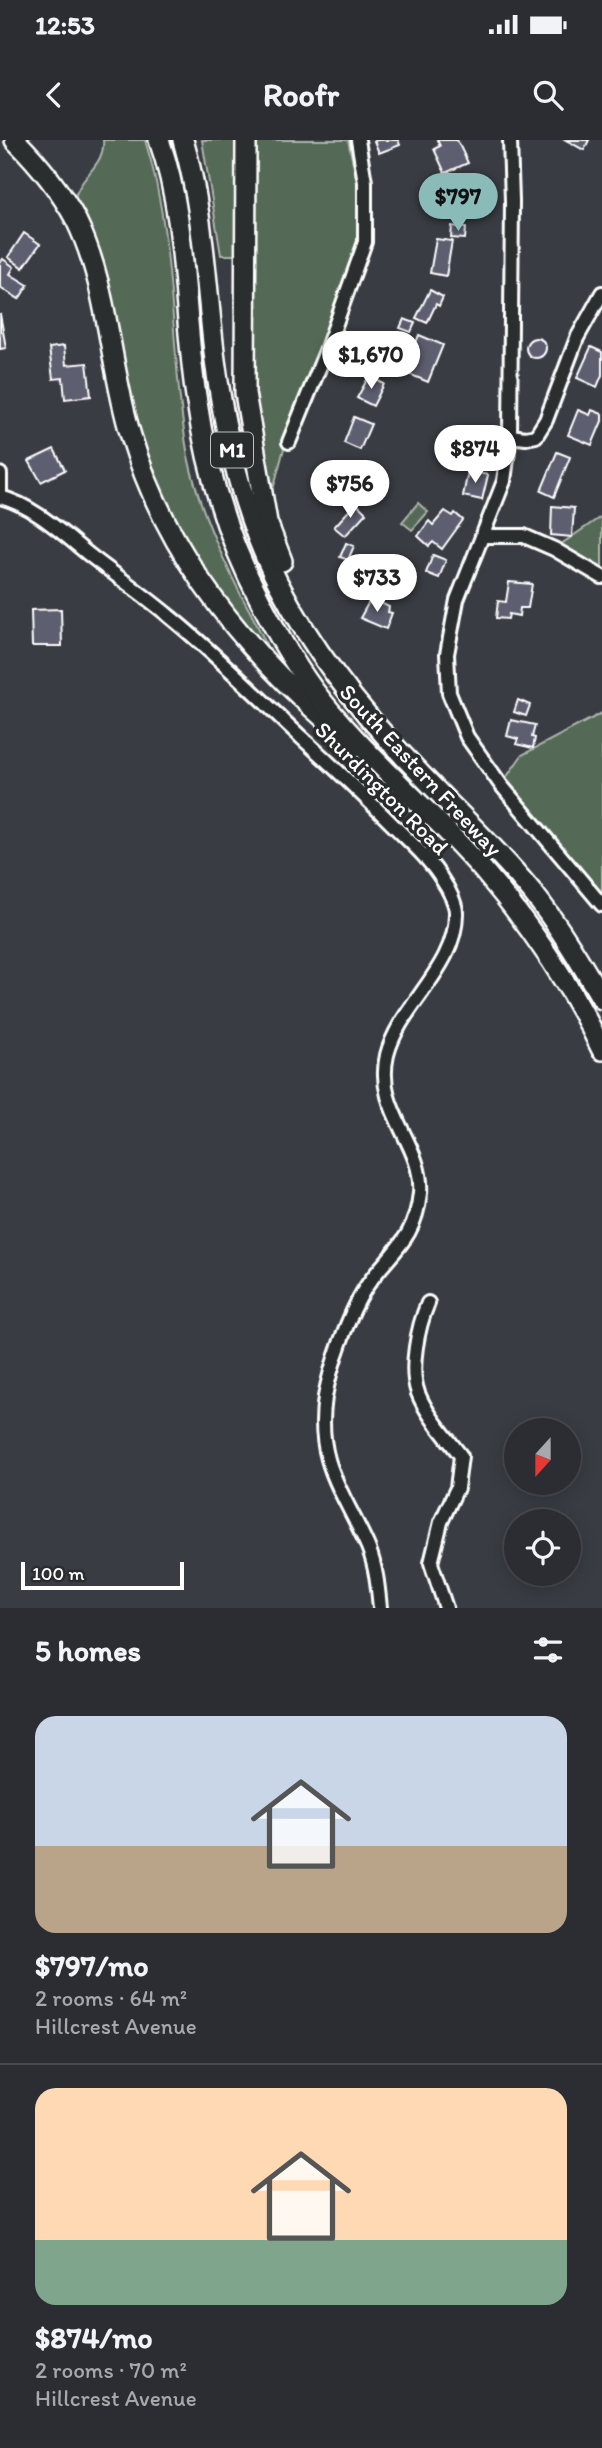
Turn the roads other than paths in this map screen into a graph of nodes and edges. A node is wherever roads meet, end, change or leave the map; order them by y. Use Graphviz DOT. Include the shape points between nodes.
graph roads {
  1 [pos="15,140"];
  2 [pos="159,140"];
  3 [pos="183,140"];
  4 [pos="246,140"];
  5 [pos="358,140"];
  6 [pos="510,140"];
  7 [pos="602,293"];
  8 [pos="510,436"];
  9 [pos="289,442"];
  10 [pos="0,474"];
  11 [pos="0,497"];
  12 [pos="483,536"];
  13 [pos="602,577"];
  14 [pos="375,725"];
  15 [pos="400,785"];
  16 [pos="602,905"];
  17 [pos="602,999"];
  18 [pos="602,1050"];
  19 [pos="428,1303"];
  20 [pos="380,1608"];
  21 [pos="446,1608"];
  1 -- 15 [label="highway, M1" via="60,193 83,238 102,301 131,437 175,541 212,599 245,639 311,707"];
  2 -- 15 [label="highway, South Eastern Freeway / M1" via="175,204 196,396 223,517 260,601 289,651 321,699"];
  3 -- 14 [label="highway, South Eastern Freeway / M1" via="200,220 224,415 254,527 306,632"];
  4 -- 14 [label="highway" via="244,387 267,522 289,578"];
  5 -- 9 [label="street" via="365,182 365,242"];
  6 -- 8 [label="street"];
  7 -- 8 [label="street" via="577,338 536,436"];
  8 -- 12 [label="street" via="504,481"];
  10 -- 11 [label="street"];
  11 -- 20 [label="street, Shurdington Road" via="16,501 44,519 198,641 420,851 444,882 457,911 450,943 387,1054 384,1088 416,1161 420,1189 416,1220 367,1286 347,1323 325,1396 323,1437 329,1468 369,1550"];
  12 -- 13 [label="street" via="524,536"];
  12 -- 16 [label="street" via="457,600 447,654 449,693 467,737 501,785"];
  14 -- 17 [label="highway, South Eastern Freeway / M1" via="533,893"];
  15 -- 18 [label="highway, South Eastern Freeway / M1" via="482,869 520,916 572,994"];
  19 -- 21 [label="street" via="415,1350 417,1391 461,1456 457,1488 441,1522 431,1563"];
}
